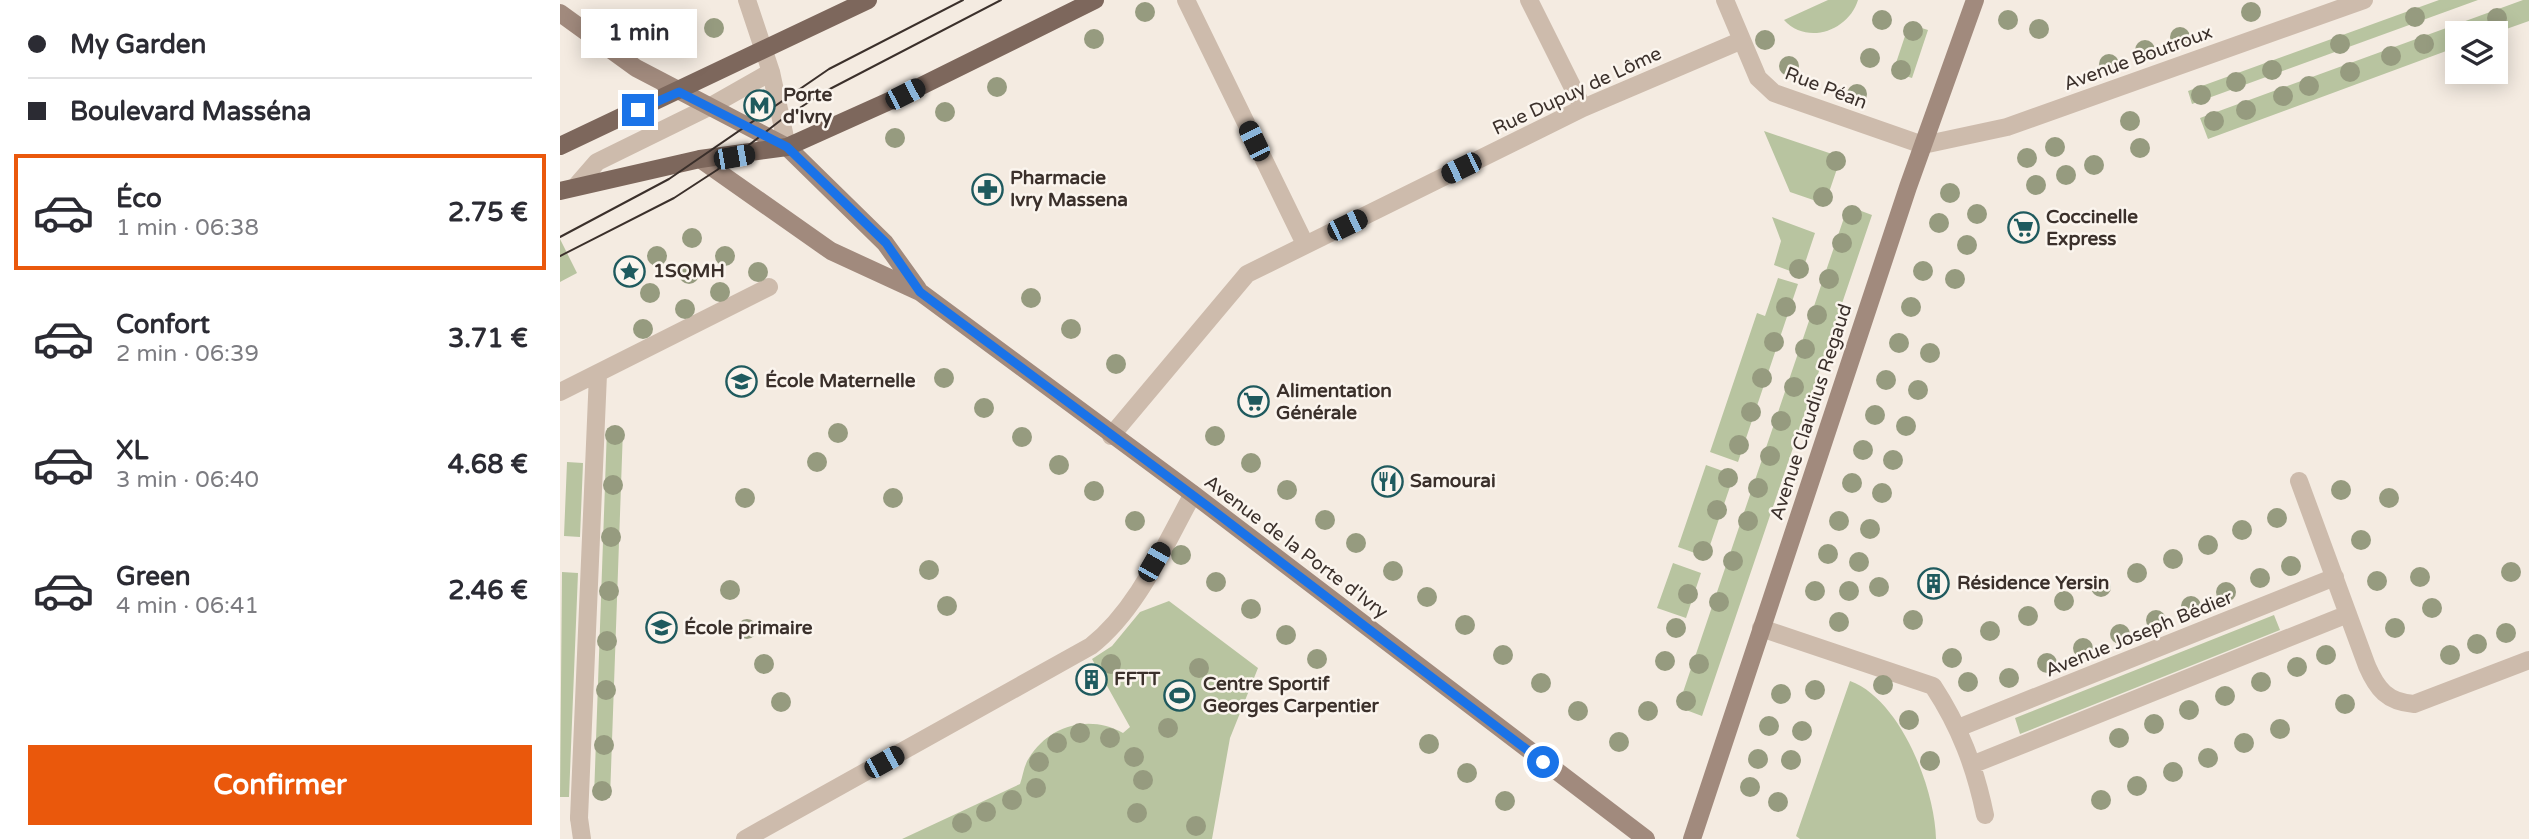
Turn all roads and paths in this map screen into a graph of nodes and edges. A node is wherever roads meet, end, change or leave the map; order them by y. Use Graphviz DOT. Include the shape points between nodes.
graph roads {
  1 [pos="747,0"];
  2 [pos="868,0"];
  3 [pos="1095,0"];
  4 [pos="1186,0"];
  5 [pos="1529,0"];
  6 [pos="1725,0"];
  7 [pos="1975,0"];
  8 [pos="2364,0"];
  9 [pos="560,13"];
  10 [pos="1740,41"];
  11 [pos="764,50"];
  12 [pos="771,72"];
  13 [pos="679,92"];
  14 [pos="709,107"];
  15 [pos="1583,108"];
  16 [pos="1923,145"];
  17 [pos="560,146"];
  18 [pos="787,147"];
  19 [pos="700,159"];
  20 [pos="568,188"];
  21 [pos="1304,244"];
  22 [pos="769,287"];
  23 [pos="920,292"];
  24 [pos="598,374"];
  25 [pos="560,392"];
  26 [pos="1111,436"];
  27 [pos="2298,481"];
  28 [pos="1193,495"];
  29 [pos="2334,577"];
  30 [pos="2348,614"];
  31 [pos="1761,628"];
  32 [pos="2529,660"];
  33 [pos="1958,728"];
  34 [pos="1974,764"];
  35 [pos="1985,815"];
  36 [pos="582,839"];
  37 [pos="745,839"];
  38 [pos="1646,839"];
  39 [pos="1692,839"];
  1 -- 11 [label="street"];
  2 -- 11 [label="main road"];
  3 -- 18 [label="main road"];
  4 -- 21 [label="street"];
  5 -- 15 [label="street"];
  6 -- 10 [label="street, Rue Péan"];
  7 -- 16 [label="main road, Avenue Claudius Regaud"];
  8 -- 16 [label="street, Avenue Boutroux" via="2007,127"];
  9 -- 13 [label="main road, Avenue de la Porte d'Ivry" via="609,51"];
  10 -- 15 [label="street, Rue Dupuy de Lôme"];
  10 -- 16 [label="street, Rue Péan" via="1758,78 1774,93"];
  11 -- 12 [label="street"];
  11 -- 13 [label="main road"];
  12 -- 14 [label="street"];
  12 -- 18 [label="street"];
  13 -- 14 [label="main road, Avenue de la Porte d'Ivry"];
  13 -- 17 [label="main road"];
  14 -- 18 [label="main road, Avenue de la Porte d'Ivry"];
  14 -- 20 [label="street" via="597,162"];
  15 -- 21 [label="street, Rue Dupuy de Lôme"];
  16 -- 31 [label="main road, Avenue Claudius Regaud"];
  18 -- 19 [label="main road"];
  18 -- 23 [label="main road, Avenue de la Porte d'Ivry" via="886,243"];
  19 -- 20 [label="main road"];
  19 -- 23 [label="main road, Avenue de la Porte d'Ivry" via="831,251"];
  21 -- 26 [label="street, Rue Dupuy de Lôme" via="1247,274"];
  22 -- 24 [label="street"];
  23 -- 26 [label="main road, Avenue de la Porte d'Ivry"];
  24 -- 25 [label="street"];
  24 -- 36 [label="street" via="579,818"];
  26 -- 28 [label="main road, Avenue de la Porte d'Ivry"];
  27 -- 29 [label="street"];
  28 -- 37 [label="street" via="1110,632"];
  28 -- 38 [label="main road, Avenue de la Porte d'Ivry"];
  29 -- 30 [label="street"];
  29 -- 33 [label="street, Avenue Joseph Bédier"];
  30 -- 32 [label="street" via="2375,686 2400,703 2414,704"];
  30 -- 34 [label="street"];
  31 -- 33 [label="street" via="1933,686"];
  31 -- 39 [label="main road, Avenue Claudius Regaud"];
  33 -- 34 [label="street"];
  34 -- 35 [label="street"];
}
